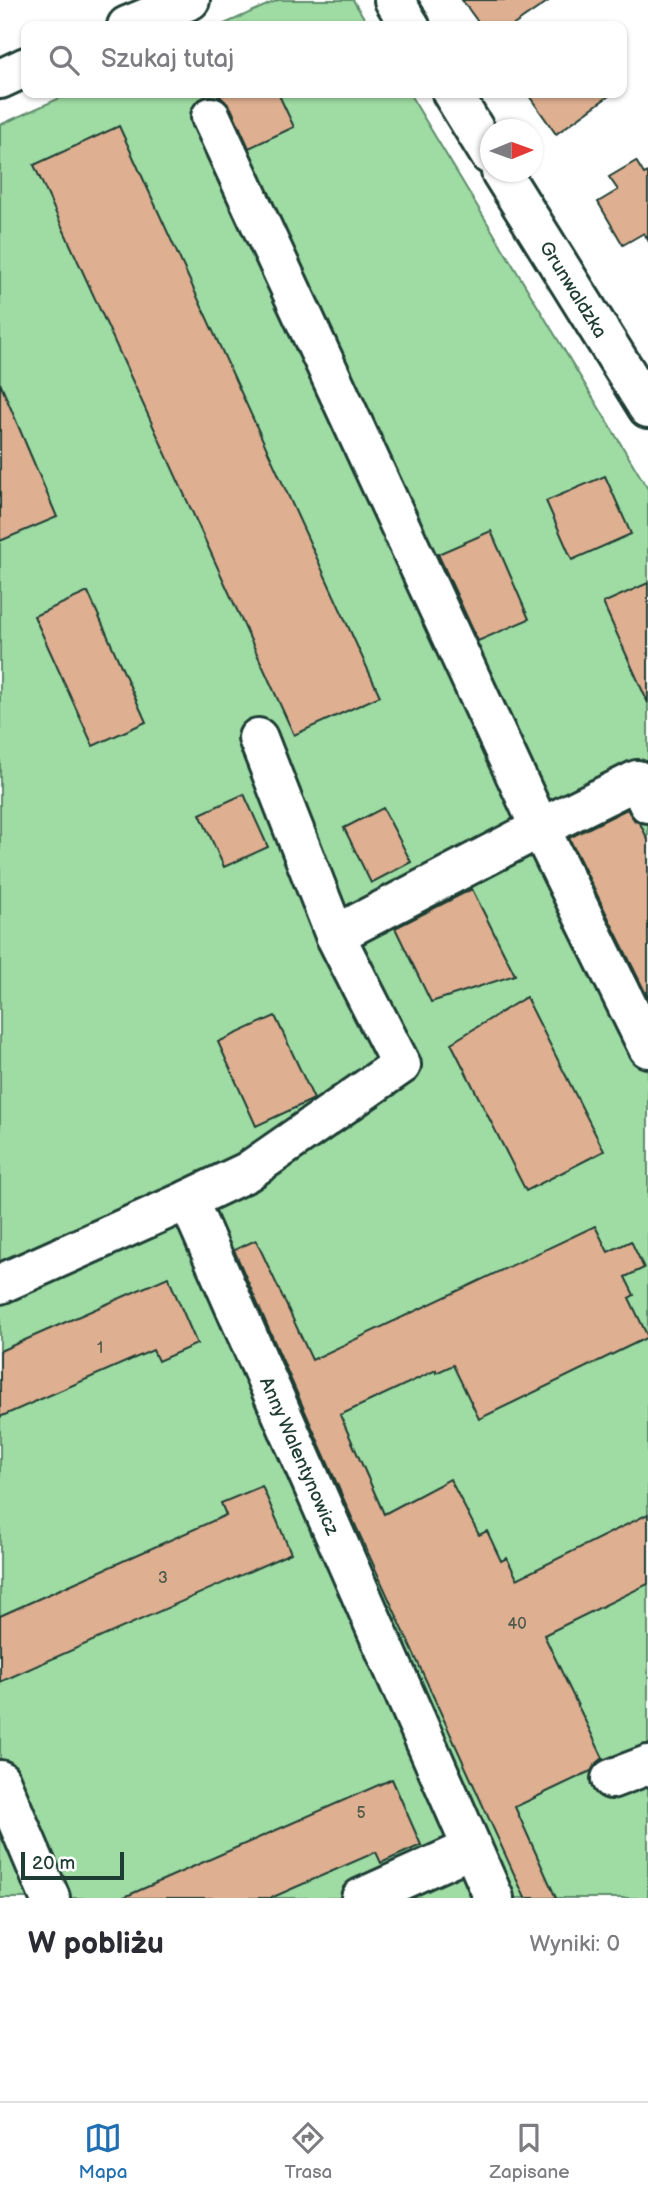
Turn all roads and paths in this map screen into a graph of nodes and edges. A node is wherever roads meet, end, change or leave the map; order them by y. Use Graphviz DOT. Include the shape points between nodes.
graph roads {
  1 [pos="190,0"];
  2 [pos="394,0"];
  3 [pos="139,21"];
  4 [pos="407,21"];
  5 [pos="21,70"];
  6 [pos="0,79"];
  7 [pos="455,98"];
  8 [pos="211,117"];
  9 [pos="480,138"];
  10 [pos="507,182"];
  11 [pos="648,408"];
  12 [pos="258,738"];
  13 [pos="648,803"];
  14 [pos="540,828"];
  15 [pos="335,935"];
  16 [pos="648,1048"];
  17 [pos="188,1200"];
  18 [pos="0,1284"];
  19 [pos="648,1765"];
  20 [pos="611,1779"];
  21 [pos="0,1780"];
  22 [pos="472,1848"];
  23 [pos="50,1898"];
  24 [pos="361,1898"];
  25 [pos="494,1898"];
  1 -- 3 [label="street"];
  2 -- 4 [label="street"];
  5 -- 6 [label="street"];
  7 -- 9 [label="street"];
  8 -- 14 [label="street"];
  10 -- 11 [label="street, Grunwaldzka"];
  12 -- 15 [label="street"];
  13 -- 14 [label="street" via="637,780"];
  14 -- 15 [label="street"];
  14 -- 16 [label="street"];
  15 -- 17 [label="street" via="401,1065 247,1172"];
  17 -- 18 [label="street"];
  17 -- 22 [label="street, Anny Walentynowicz"];
  19 -- 20 [label="street"];
  21 -- 23 [label="street"];
  22 -- 24 [label="street"];
  22 -- 25 [label="street, Anny Walentynowicz"];
}
